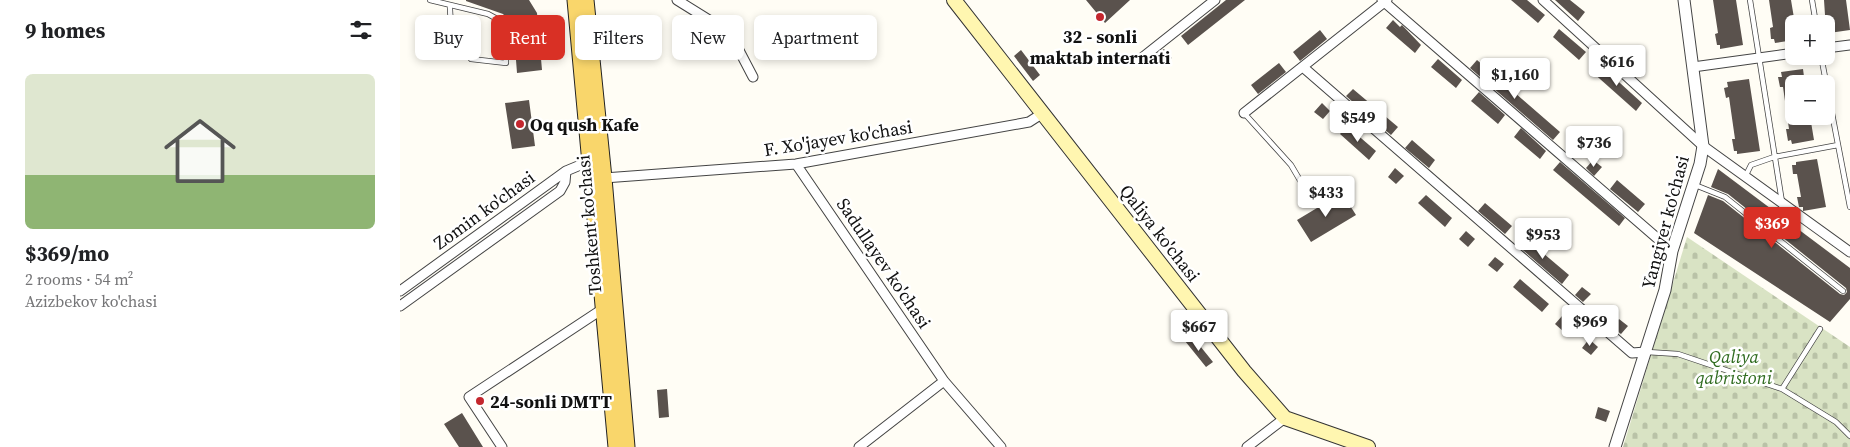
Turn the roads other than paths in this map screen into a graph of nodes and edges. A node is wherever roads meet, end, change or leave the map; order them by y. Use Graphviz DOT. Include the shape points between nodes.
graph roads {
  1 [pos="430,0"];
  2 [pos="575,0"];
  3 [pos="586,0"];
  4 [pos="677,0"];
  5 [pos="954,0"];
  6 [pos="1215,0"];
  7 [pos="1543,0"];
  8 [pos="1684,0"];
  9 [pos="1750,0"];
  10 [pos="1812,0"];
  11 [pos="1385,1"];
  12 [pos="450,5"];
  13 [pos="1814,15"];
  14 [pos="1850,45"];
  15 [pos="1835,47"];
  16 [pos="1785,54"];
  17 [pos="1143,57"];
  18 [pos="1759,57"];
  19 [pos="1823,65"];
  20 [pos="1694,67"];
  21 [pos="1304,68"];
  22 [pos="753,77"];
  23 [pos="1043,113"];
  24 [pos="1244,113"];
  25 [pos="1838,145"];
  26 [pos="1703,146"];
  27 [pos="1774,157"];
  28 [pos="590,161"];
  29 [pos="796,164"];
  30 [pos="566,171"];
  31 [pos="1745,177"];
  32 [pos="604,178"];
  33 [pos="1694,184"];
  34 [pos="1311,199"];
  35 [pos="1782,203"];
  36 [pos="1850,207"];
  37 [pos="1672,251"];
  38 [pos="1850,252"];
  39 [pos="400,291"];
  40 [pos="1843,291"];
  41 [pos="400,306"];
  42 [pos="604,308"];
  43 [pos="1820,329"];
  44 [pos="1646,352"];
  45 [pos="944,381"];
  46 [pos="1782,389"];
  47 [pos="1285,418"];
  48 [pos="1850,436"];
  49 [pos="502,447"];
  50 [pos="616,447"];
  51 [pos="628,447"];
  52 [pos="859,447"];
  53 [pos="1001,447"];
  54 [pos="1247,447"];
  55 [pos="1368,447"];
  56 [pos="1615,447"];
  1 -- 12 [label="lane"];
  2 -- 28 [label="main road, Toshkent ko'chasi"];
  3 -- 32 [label="main road, Toshkent ko'chasi"];
  4 -- 22 [label="street" via="730,33"];
  5 -- 23 [label="main road, Qaliya ko'chasi"];
  6 -- 17 [label="street"];
  7 -- 26 [label="street"];
  8 -- 20 [label="street, Yangiyer ko'chasi"];
  9 -- 18 [label="lane"];
  10 -- 13 [label="lane"];
  11 -- 21 [label="street"];
  11 -- 37 [label="street"];
  12 -- 12 [label="lane" via="488,14 499,20 504,30 506,63 471,59 450,18"];
  14 -- 15 [label="street"];
  16 -- 18 [label="street"];
  18 -- 20 [label="street"];
  18 -- 27 [label="lane"];
  19 -- 25 [label="lane"];
  20 -- 26 [label="street, Yangiyer ko'chasi"];
  21 -- 24 [label="street"];
  21 -- 44 [label="street" via="1632,353"];
  23 -- 29 [label="street, F. Xo'jayev ko'chasi" via="1030,122"];
  23 -- 47 [label="main road, Qaliya ko'chasi" via="1244,371"];
  24 -- 34 [label="lane" via="1290,165"];
  25 -- 27 [label="lane"];
  25 -- 36 [label="lane"];
  26 -- 31 [label="street"];
  26 -- 33 [label="street, Yangiyer ko'chasi"];
  27 -- 31 [label="lane" via="1750,165"];
  27 -- 35 [label="lane"];
  28 -- 30 [label="street, Zomin ko'chasi"];
  28 -- 42 [label="main road, Toshkent ko'chasi"];
  29 -- 32 [label="street, F. Xo'jayev ko'chasi"];
  29 -- 45 [label="street, Sadullayev ko'chasi"];
  30 -- 39 [label="street, Zomin ko'chasi"];
  30 -- 41 [label="street" via="560,191"];
  31 -- 35 [label="street"];
  32 -- 51 [label="main road, Toshkent ko'chasi"];
  33 -- 37 [label="street, Yangiyer ko'chasi"];
  33 -- 40 [label="lane" via="1725,197"];
  35 -- 38 [label="street"];
  37 -- 44 [label="street, Yangiyer ko'chasi" via="1665,290"];
  42 -- 49 [label="street" via="469,396"];
  42 -- 50 [label="main road, Toshkent ko'chasi"];
  43 -- 46 [label="lane"];
  44 -- 46 [label="lane" via="1678,354"];
  44 -- 56 [label="street, Yangiyer ko'chasi"];
  45 -- 52 [label="street"];
  45 -- 53 [label="street, Sadullayev ko'chasi"];
  46 -- 48 [label="lane" via="1836,422"];
  47 -- 54 [label="street"];
  47 -- 55 [label="main road, Qaliya ko'chasi"];
}
